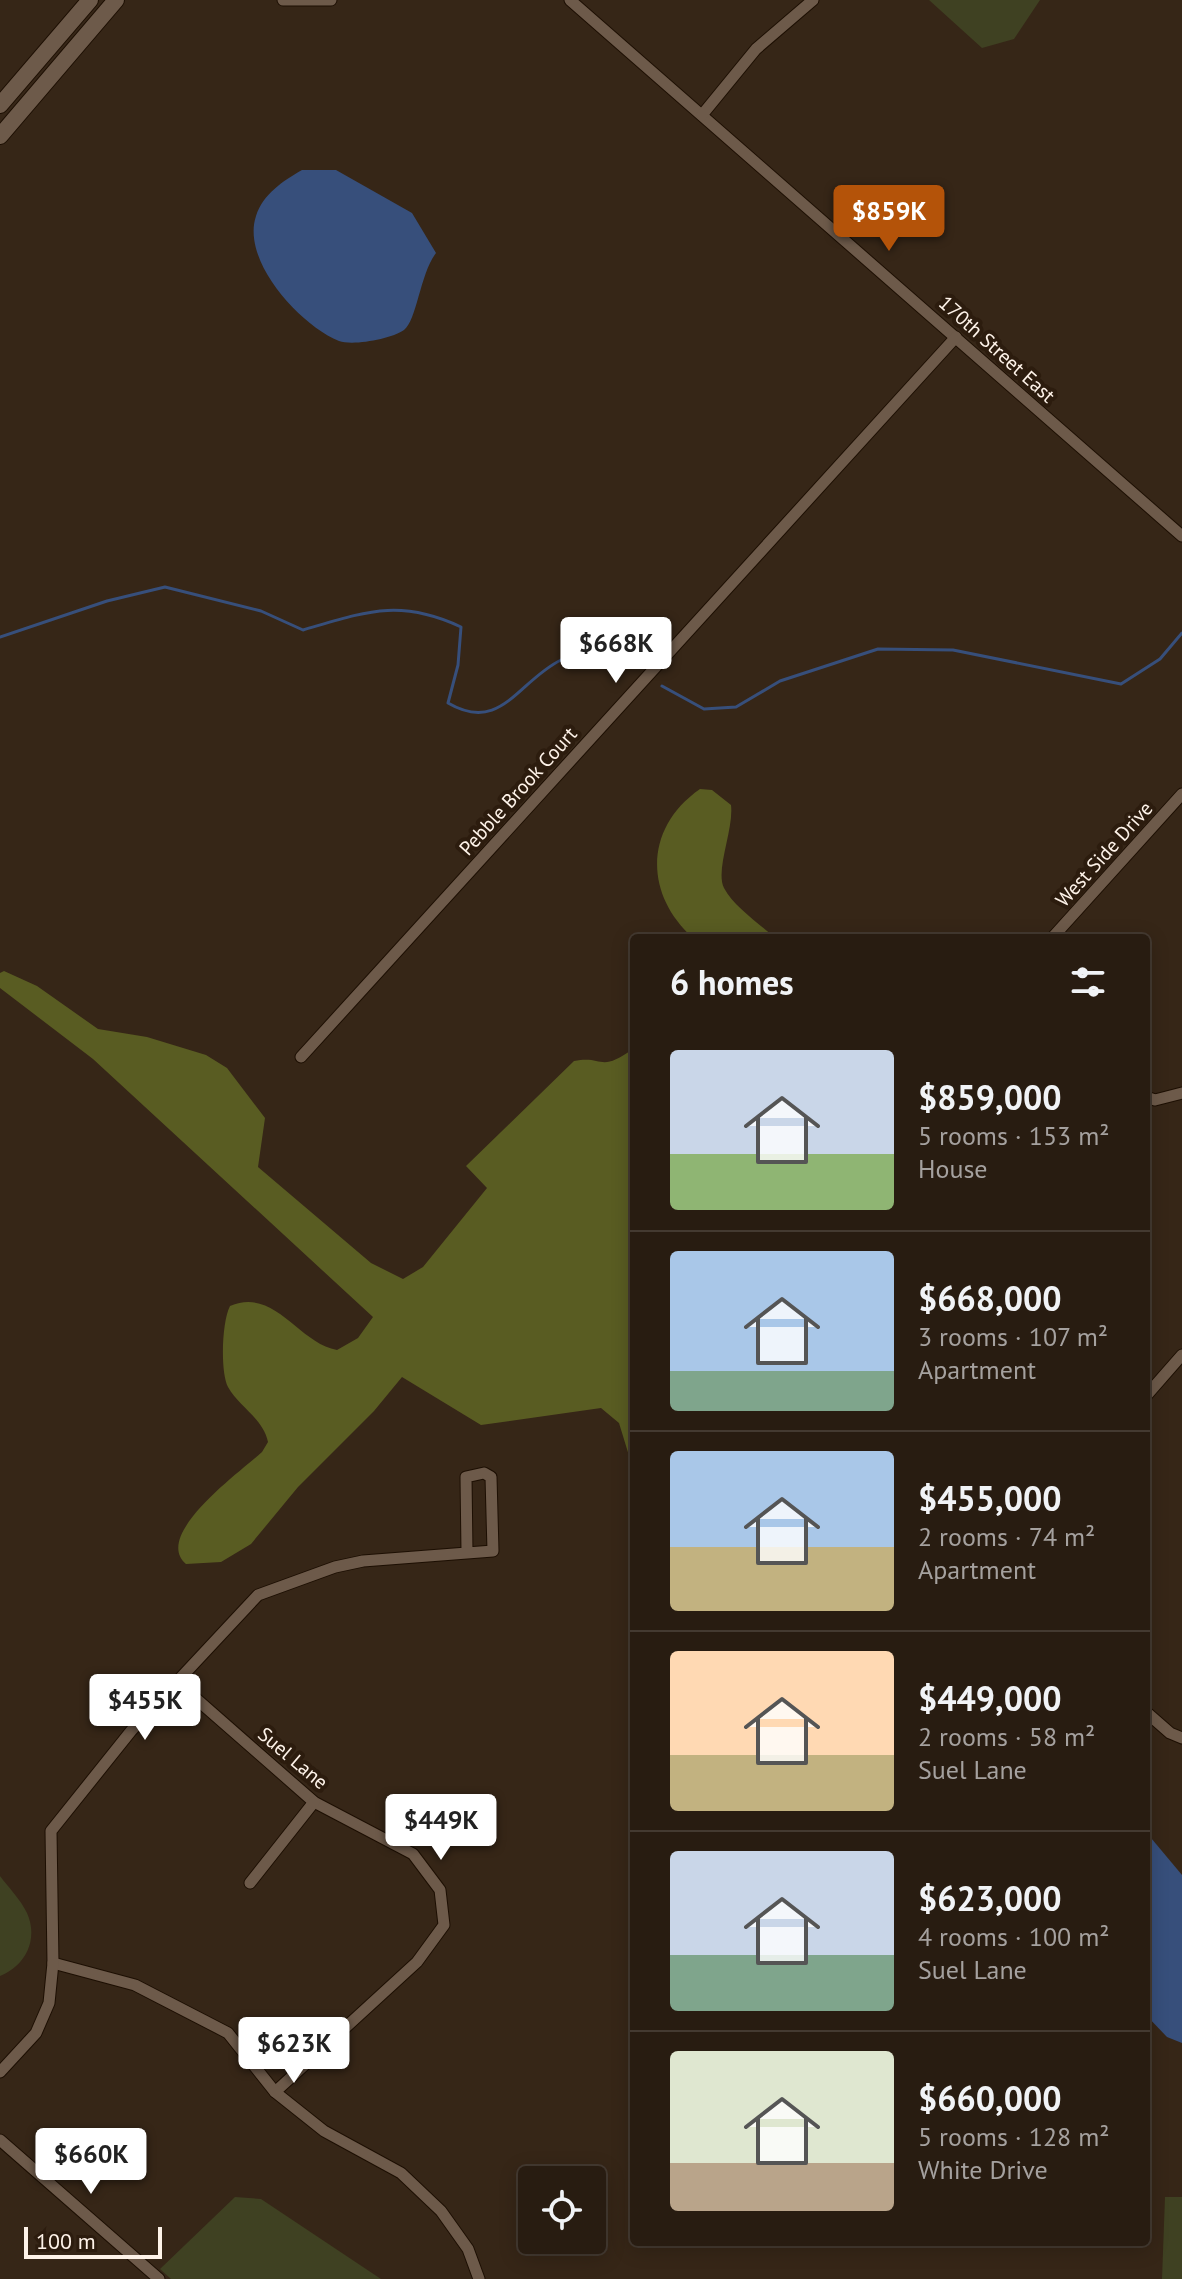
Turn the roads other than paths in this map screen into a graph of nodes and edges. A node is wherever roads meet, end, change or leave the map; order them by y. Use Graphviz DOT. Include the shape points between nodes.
graph roads {
  1 [pos="90,0"];
  2 [pos="116,0"];
  3 [pos="283,0"];
  4 [pos="331,0"];
  5 [pos="570,0"];
  6 [pos="813,0"];
  7 [pos="0,105"];
  8 [pos="702,115"];
  9 [pos="0,136"];
  10 [pos="956,337"];
  11 [pos="1182,536"];
  12 [pos="1182,794"];
  13 [pos="1056,934"];
  14 [pos="301,1057"];
  15 [pos="1182,1093"];
  16 [pos="1150,1098"];
  17 [pos="1182,1355"];
  18 [pos="1150,1391"];
  19 [pos="467,1552"];
  20 [pos="177,1682"];
  21 [pos="1150,1716"];
  22 [pos="1182,1738"];
  23 [pos="314,1802"];
  24 [pos="250,1883"];
  25 [pos="53,1963"];
  26 [pos="0,2072"];
  27 [pos="275,2092"];
  28 [pos="0,2140"];
  29 [pos="159,2279"];
  30 [pos="479,2279"];
  1 -- 7 [label="main road"];
  2 -- 9 [label="main road"];
  3 -- 4 [label="street"];
  5 -- 8 [label="street, 170th Street East"];
  6 -- 8 [label="street" via="756,49"];
  8 -- 10 [label="street, 170th Street East"];
  10 -- 11 [label="street, 170th Street East"];
  10 -- 14 [label="street, Pebble Brook Court"];
  12 -- 13 [label="street, West Side Drive"];
  15 -- 16 [label="street"];
  17 -- 18 [label="street"];
  19 -- 19 [label="street" via="466,1477 484,1473 491,1477 493,1551"];
  19 -- 20 [label="street" via="335,1567 258,1595"];
  20 -- 23 [label="street, Suel Lane"];
  20 -- 25 [label="street" via="51,1831"];
  21 -- 22 [label="street"];
  23 -- 24 [label="street"];
  23 -- 27 [label="street, Suel Lane" via="413,1854 440,1890 444,1925 417,1962"];
  25 -- 26 [label="street" via="49,2003 36,2033"];
  25 -- 27 [label="street" via="135,1985 228,2033"];
  27 -- 30 [label="street" via="324,2131 401,2173 441,2211 468,2249"];
  28 -- 29 [label="street"];
}
